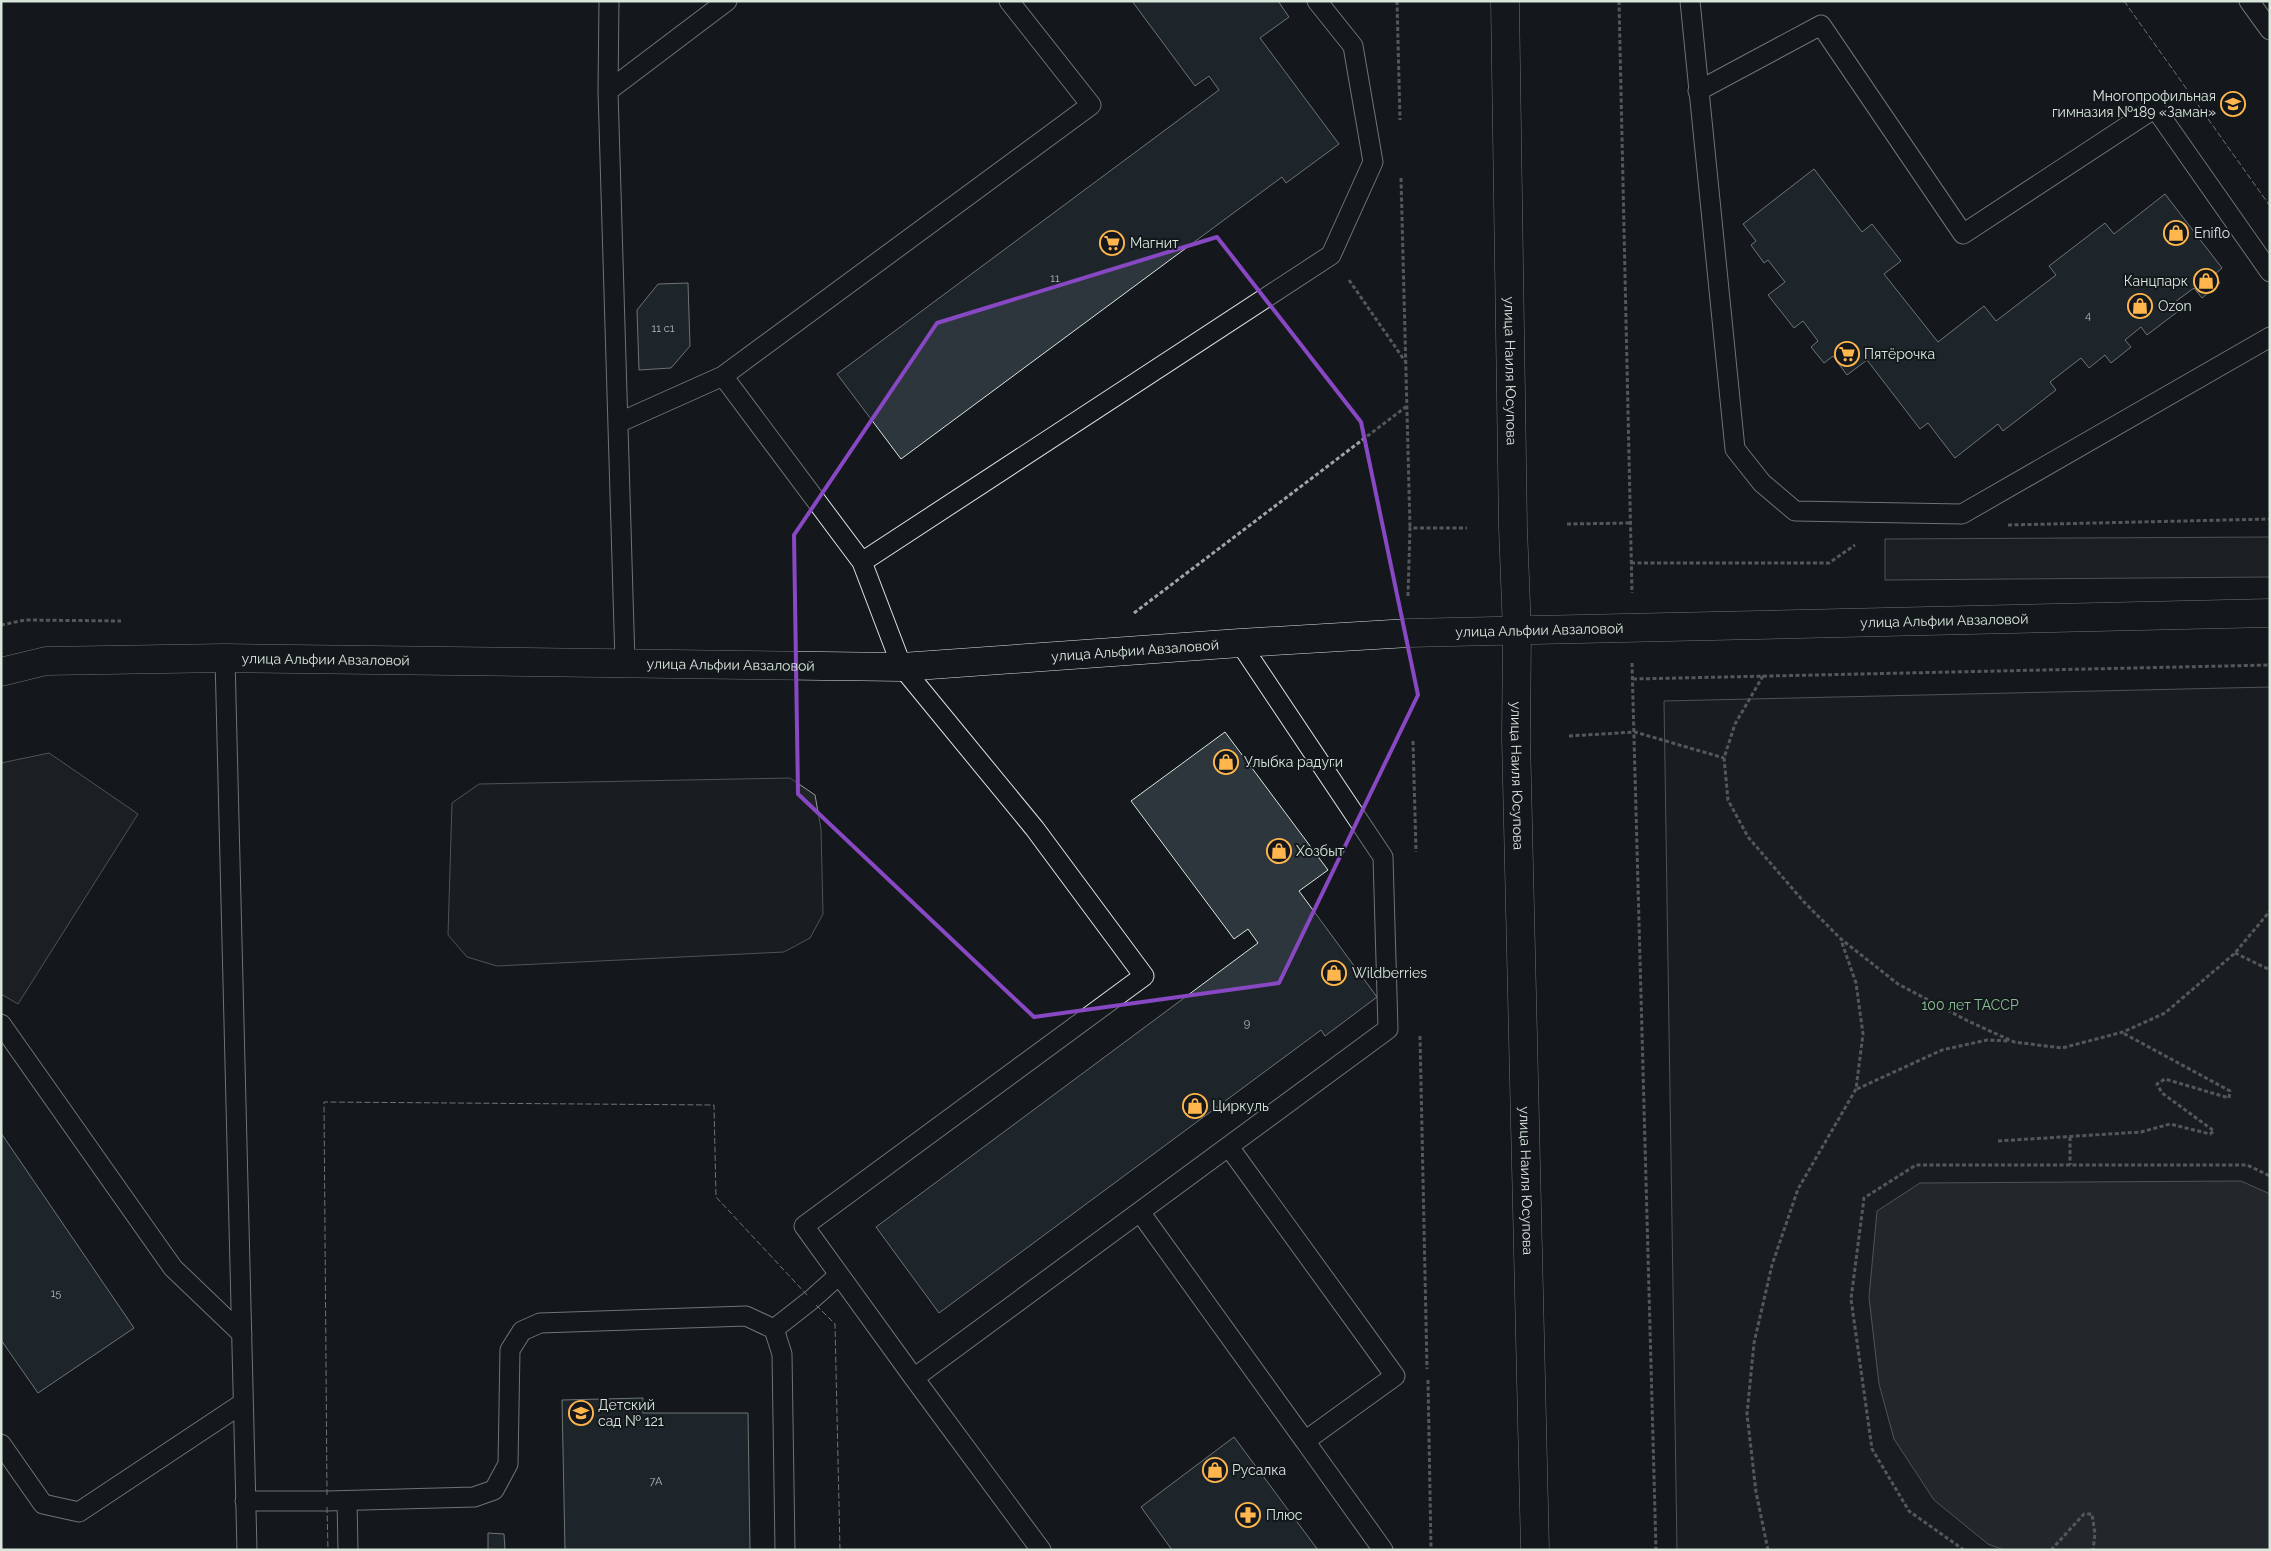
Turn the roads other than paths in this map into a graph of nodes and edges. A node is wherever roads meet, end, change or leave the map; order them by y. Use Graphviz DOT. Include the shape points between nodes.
graph roads {
  1 [pos="609,1"];
  2 [pos="727,1"];
  3 [pos="1009,1"];
  4 [pos="1317,1"];
  5 [pos="1505,1"];
  6 [pos="1690,1"];
  7 [pos="2249,1"];
  8 [pos="2270,30"];
  9 [pos="608,91"];
  10 [pos="1698,91"];
  11 [pos="2270,272"];
  12 [pos="2270,337"];
  13 [pos="723,376"];
  14 [pos="618,423"];
  15 [pos="862,562"];
  16 [pos="2270,613"];
  17 [pos="1517,631"];
  18 [pos="1240,643"];
  19 [pos="225,658"];
  20 [pos="625,662"];
  21 [pos="902,668"];
  22 [pos="1,672"];
  23 [pos="1,1024"];
  24 [pos="1229,1146"];
  25 [pos="1140,1212"];
  26 [pos="839,1275"];
  27 [pos="774,1329"];
  28 [pos="242,1334"];
  29 [pos="914,1378"];
  30 [pos="243,1403"];
  31 [pos="1305,1441"];
  32 [pos="1,1444"];
  33 [pos="245,1501"];
  34 [pos="347,1501"];
  35 [pos="247,1550"];
  36 [pos="348,1550"];
  37 [pos="785,1550"];
  38 [pos="1041,1550"];
  39 [pos="1384,1550"];
  40 [pos="1535,1550"];
  1 -- 9 [label="lane"];
  2 -- 9 [label="lane"];
  3 -- 13 [label="lane" via="1091,105"];
  4 -- 15 [label="lane" via="1353,46 1373,162 1331,255"];
  5 -- 17 [label="street, улица Наиля Юсупова"];
  6 -- 10 [label="lane"];
  7 -- 8 [label="lane"];
  9 -- 14 [label="lane"];
  10 -- 11 [label="lane" via="1821,25 1963,234 2155,108"];
  10 -- 12 [label="lane" via="1735,449 1762,483 1795,511 1962,514"];
  13 -- 14 [label="lane"];
  13 -- 15 [label="lane"];
  14 -- 20 [label="lane"];
  15 -- 21 [label="lane"];
  16 -- 17 [label="street, улица Альфии Авзаловой"];
  17 -- 18 [label="street, улица Альфии Авзаловой" via="1409,633"];
  17 -- 40 [label="street, улица Наиля Юсупова"];
  18 -- 21 [label="street, улица Альфии Авзаловой"];
  18 -- 24 [label="lane" via="1383,857 1388,1030"];
  19 -- 20 [label="street, улица Альфии Авзаловой"];
  19 -- 22 [label="street, улица Альфии Авзаловой" via="46,661"];
  19 -- 28 [label="lane"];
  20 -- 21 [label="street, улица Альфии Авзаловой"];
  21 -- 26 [label="lane" via="1035,829 1144,976 804,1226"];
  23 -- 28 [label="lane" via="173,1268"];
  24 -- 25 [label="lane"];
  24 -- 31 [label="lane" via="1395,1376"];
  25 -- 29 [label="lane"];
  25 -- 31 [label="lane"];
  26 -- 27 [label="lane"];
  26 -- 29 [label="lane"];
  27 -- 34 [label="lane" via="746,1316 540,1323 522,1331 510,1350 508,1464 494,1490 474,1497"];
  27 -- 37 [label="lane" via="782,1354"];
  28 -- 30 [label="lane"];
  29 -- 38 [label="lane"];
  30 -- 32 [label="lane" via="79,1512 43,1504"];
  30 -- 33 [label="lane"];
  31 -- 39 [label="lane"];
  33 -- 34 [label="lane"];
  33 -- 35 [label="lane"];
  34 -- 36 [label="lane"];
}
